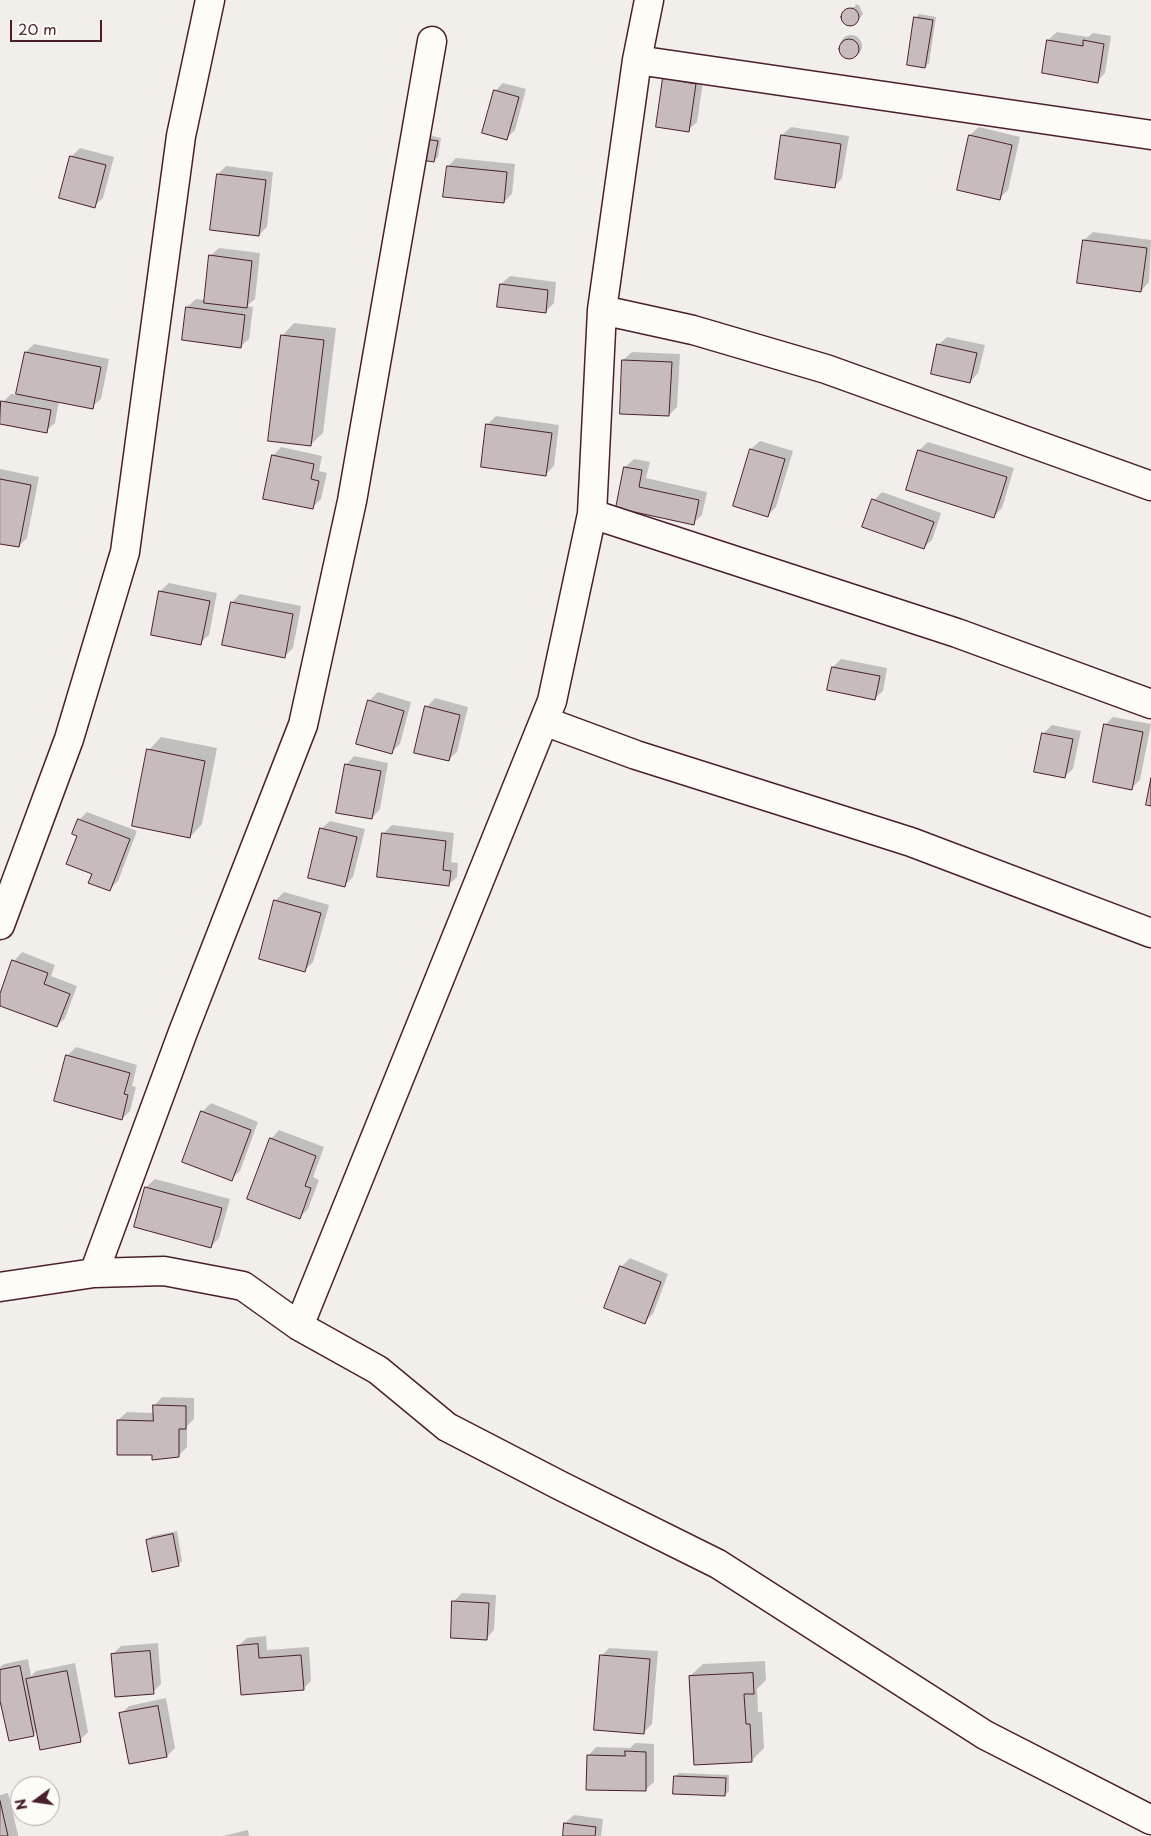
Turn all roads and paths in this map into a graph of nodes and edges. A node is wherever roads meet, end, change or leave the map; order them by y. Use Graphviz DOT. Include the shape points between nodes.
graph roads {
  1 [pos="210,0"];
  2 [pos="649,0"];
  3 [pos="432,41"];
  4 [pos="637,60"];
  5 [pos="1151,135"];
  6 [pos="602,310"];
  7 [pos="1151,486"];
  8 [pos="592,514"];
  9 [pos="1151,704"];
  10 [pos="544,721"];
  11 [pos="0,926"];
  12 [pos="1151,933"];
  13 [pos="94,1273"];
  14 [pos="0,1287"];
  15 [pos="299,1326"];
  16 [pos="1151,1820"];
  1 -- 11 [label="street" via="180,136 125,552 69,739"];
  2 -- 4 [label="street"];
  3 -- 13 [label="street" via="352,502 303,725 183,1032"];
  4 -- 5 [label="street"];
  4 -- 6 [label="street"];
  6 -- 7 [label="street" via="693,330 826,369"];
  6 -- 8 [label="street"];
  8 -- 9 [label="street" via="957,633"];
  8 -- 10 [label="street" via="552,701"];
  10 -- 12 [label="street" via="636,755 911,842"];
  10 -- 15 [label="street"];
  13 -- 14 [label="street"];
  13 -- 15 [label="street" via="164,1271 242,1286"];
  15 -- 16 [label="street" via="378,1370 447,1426 718,1564 986,1734"];
}
